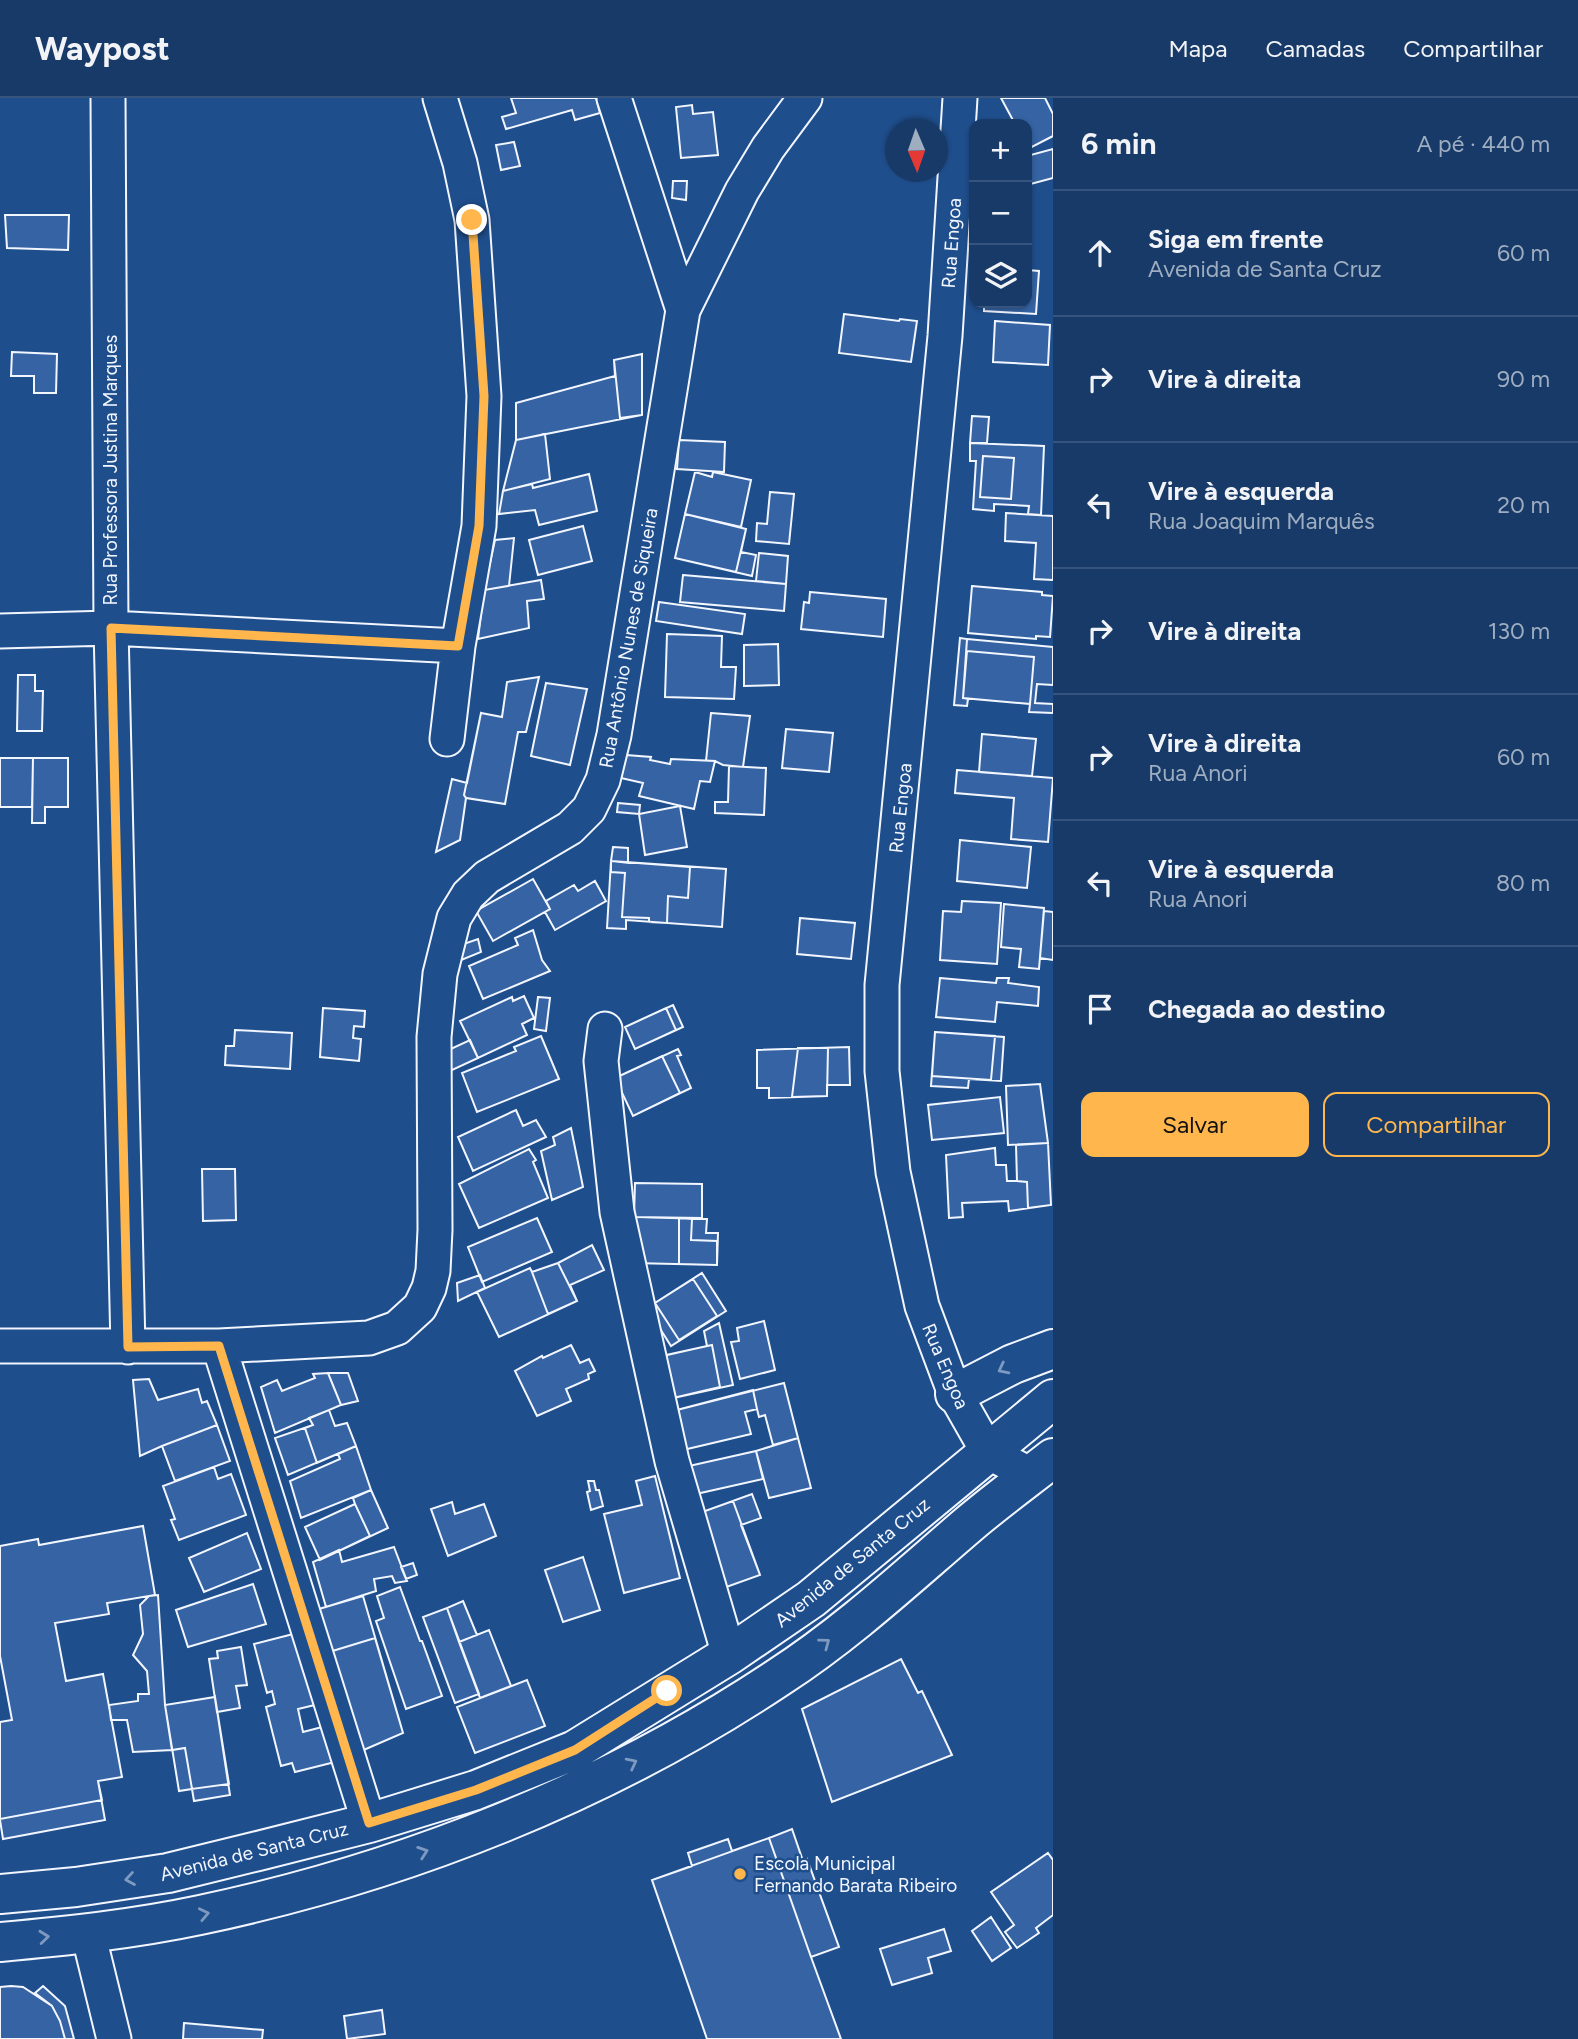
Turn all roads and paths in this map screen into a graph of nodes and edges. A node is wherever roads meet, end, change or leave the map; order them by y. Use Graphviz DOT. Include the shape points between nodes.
graph roads {
  1 [pos="108,98"];
  2 [pos="440,98"];
  3 [pos="614,98"];
  4 [pos="804,98"];
  5 [pos="960,98"];
  6 [pos="682,310"];
  7 [pos="111,628"];
  8 [pos="0,631"];
  9 [pos="458,646"];
  10 [pos="447,739"];
  11 [pos="605,1029"];
  12 [pos="0,1346"];
  13 [pos="219,1346"];
  14 [pos="128,1347"];
  15 [pos="1053,1349"];
  16 [pos="955,1394"];
  17 [pos="1053,1399"];
  18 [pos="988,1452"];
  19 [pos="1042,1467"];
  20 [pos="729,1655"];
  21 [pos="369,1823"];
  22 [pos="0,1894"];
  23 [pos="88,1933"];
  24 [pos="0,1942"];
  25 [pos="114,2039"];
  1 -- 7 [label="street, Rua Professora Justina Marques"];
  2 -- 9 [label="street" via="472,220 484,396 479,526"];
  3 -- 6 [label="street"];
  4 -- 6 [label="street, Rua Antônio Nunes de Siqueira" via="742,191"];
  5 -- 16 [label="street, Rua Engoa" via="945,336 883,985 882,1071 892,1172 922,1306"];
  6 -- 13 [label="street, Rua Antônio Nunes de Siqueira" via="614,736 603,780 589,809 570,828 487,877 468,895 454,918 440,974 434,1037 433,1271 429,1289 420,1307 397,1328 369,1338"];
  7 -- 8 [label="street"];
  7 -- 9 [label="street"];
  7 -- 14 [label="street, Rua Professora Justina Marques"];
  9 -- 10 [label="street"];
  11 -- 20 [label="street" via="601,1061 617,1212 672,1461"];
  12 -- 14 [label="street"];
  13 -- 14 [label="street"];
  13 -- 21 [label="street"];
  15 -- 16 [label="main road, one-way"];
  16 -- 18 [label="street, Rua Engoa"];
  17 -- 18 [label="main road, Avenida de Santa Cruz"];
  18 -- 19 [label="street"];
  18 -- 20 [label="main road, Avenida de Santa Cruz" via="811,1599"];
  23 -- 19 [label="main road, one-way" via="199,1915 335,1882 452,1842 571,1793 690,1733 781,1676"];
  20 -- 21 [label="main road, Avenida de Santa Cruz" via="575,1750 476,1790"];
  21 -- 22 [label="main road, Avenida de Santa Cruz, one-way" via="168,1873"];
  24 -- 23 [label="main road, one-way"];
  23 -- 25 [label="street"];
}
